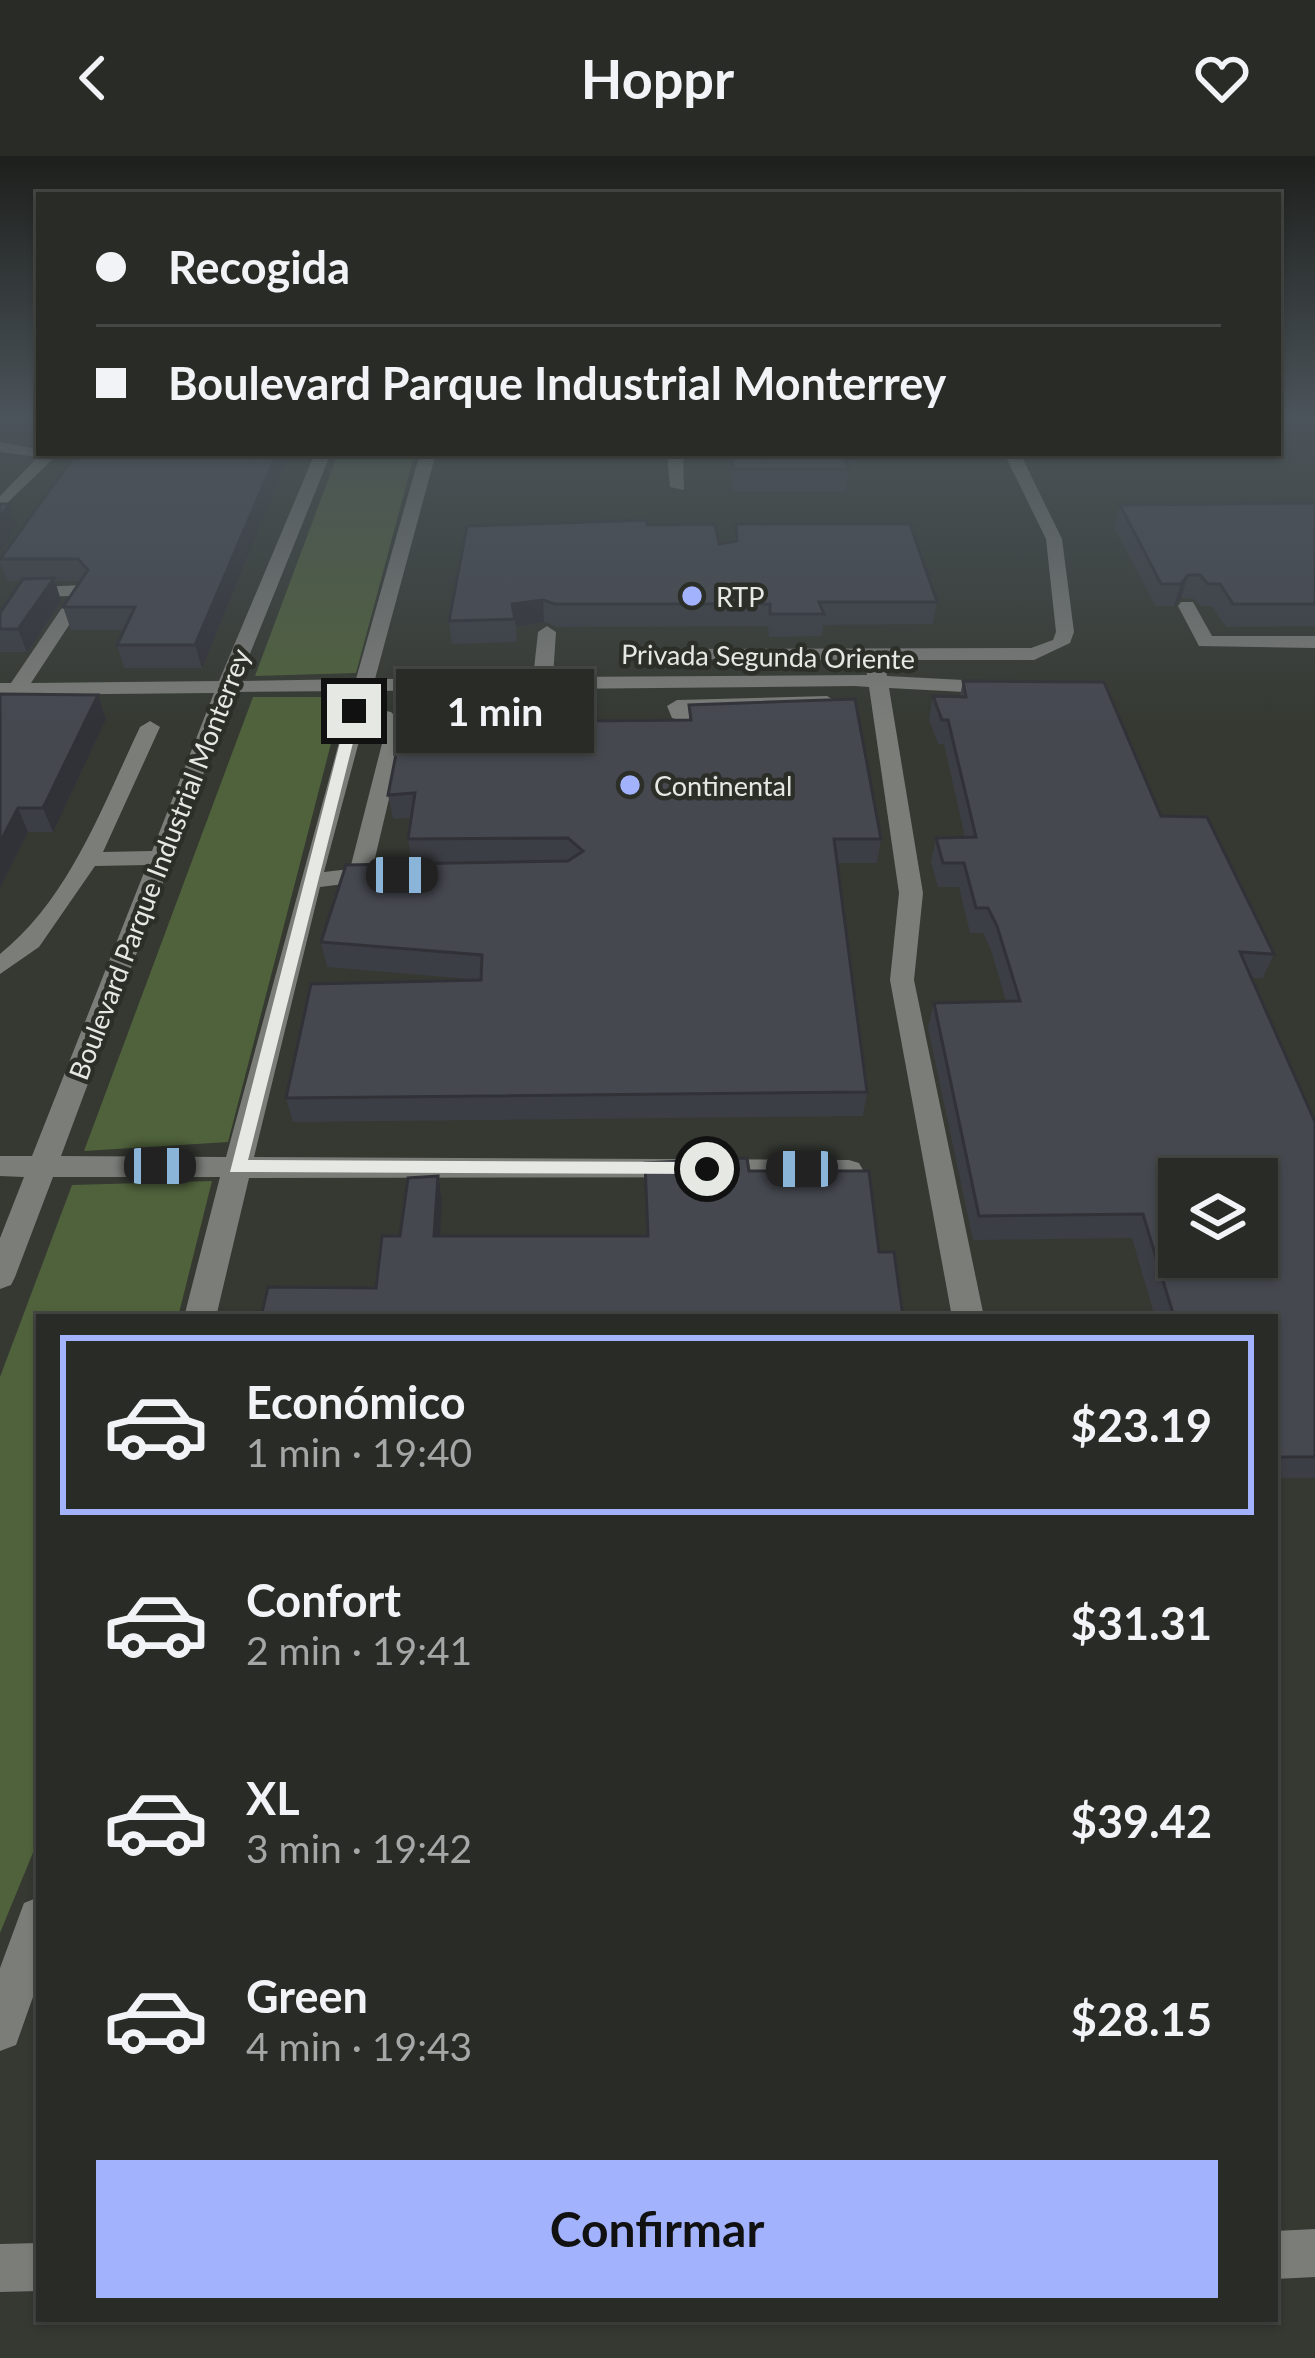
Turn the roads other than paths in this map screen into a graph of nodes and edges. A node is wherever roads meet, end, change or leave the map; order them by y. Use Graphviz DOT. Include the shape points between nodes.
graph roads {
  1 [pos="296,519"];
  2 [pos="409,519"];
  3 [pos="1046,519"];
  4 [pos="1187,606"];
  5 [pos="0,629"];
  6 [pos="547,632"];
  7 [pos="1315,642"];
  8 [pos="635,655"];
  9 [pos="874,655"];
  10 [pos="0,666"];
  11 [pos="32,666"];
  12 [pos="880,681"];
  13 [pos="540,683"];
  14 [pos="361,686"];
  15 [pos="226,688"];
  16 [pos="1031,688"];
  17 [pos="8,689"];
  18 [pos="741,692"];
  19 [pos="354,711"];
  20 [pos="540,716"];
  21 [pos="150,727"];
  22 [pos="161,858"];
  23 [pos="88,859"];
  24 [pos="309,881"];
  25 [pos="0,966"];
  26 [pos="0,1166"];
  27 [pos="44,1166"];
  28 [pos="237,1167"];
  29 [pos="849,1169"];
  30 [pos="0,1277"];
  31 [pos="201,1314"];
  32 [pos="967,1314"];
  33 [pos="36,1927"];
  34 [pos="0,2029"];
  35 [pos="1315,2253"];
  36 [pos="1278,2255"];
  37 [pos="36,2267"];
  38 [pos="0,2268"];
  1 -- 15 [label="street, Boulevard Parque Industrial Monterrey"];
  2 -- 14 [label="street"];
  3 -- 9 [label="street" via="1065,632 1060,643 1034,654"];
  4 -- 7 [label="street" via="1206,642"];
  5 -- 11 [label="street" via="23,592 83,590"];
  6 -- 13 [label="street"];
  8 -- 9 [label="street"];
  9 -- 12 [label="street"];
  10 -- 11 [label="street"];
  11 -- 17 [label="street"];
  12 -- 16 [label="street, Privada Segunda Oriente"];
  12 -- 18 [label="street, Privada Segunda Oriente"];
  12 -- 32 [label="street" via="911,893 902,980"];
  13 -- 14 [label="street, Privada Segunda Oriente"];
  13 -- 18 [label="street, Privada Segunda Oriente"];
  13 -- 20 [label="street"];
  14 -- 15 [label="street, Privada Segunda Oriente"];
  14 -- 19 [label="street"];
  15 -- 17 [label="street, Privada Segunda Oriente"];
  15 -- 22 [label="street, Boulevard Parque Industrial Monterrey"];
  18 -- 18 [label="street" via="677,706 679,714 832,712 827,702"];
  19 -- 24 [label="street"];
  19 -- 24 [label="street" via="384,716 396,728 372,875"];
  21 -- 23 [label="street"];
  22 -- 23 [label="street"];
  22 -- 27 [label="street, Boulevard Parque Industrial Monterrey"];
  23 -- 25 [label="street" via="31,943"];
  24 -- 28 [label="street"];
  26 -- 27 [label="street"];
  27 -- 28 [label="street"];
  27 -- 30 [label="street, Boulevard Parque Industrial Monterrey"];
  28 -- 29 [label="street"];
  28 -- 31 [label="street"];
  33 -- 34 [label="street"];
  35 -- 36 [label="street"];
  37 -- 38 [label="street"];
}
